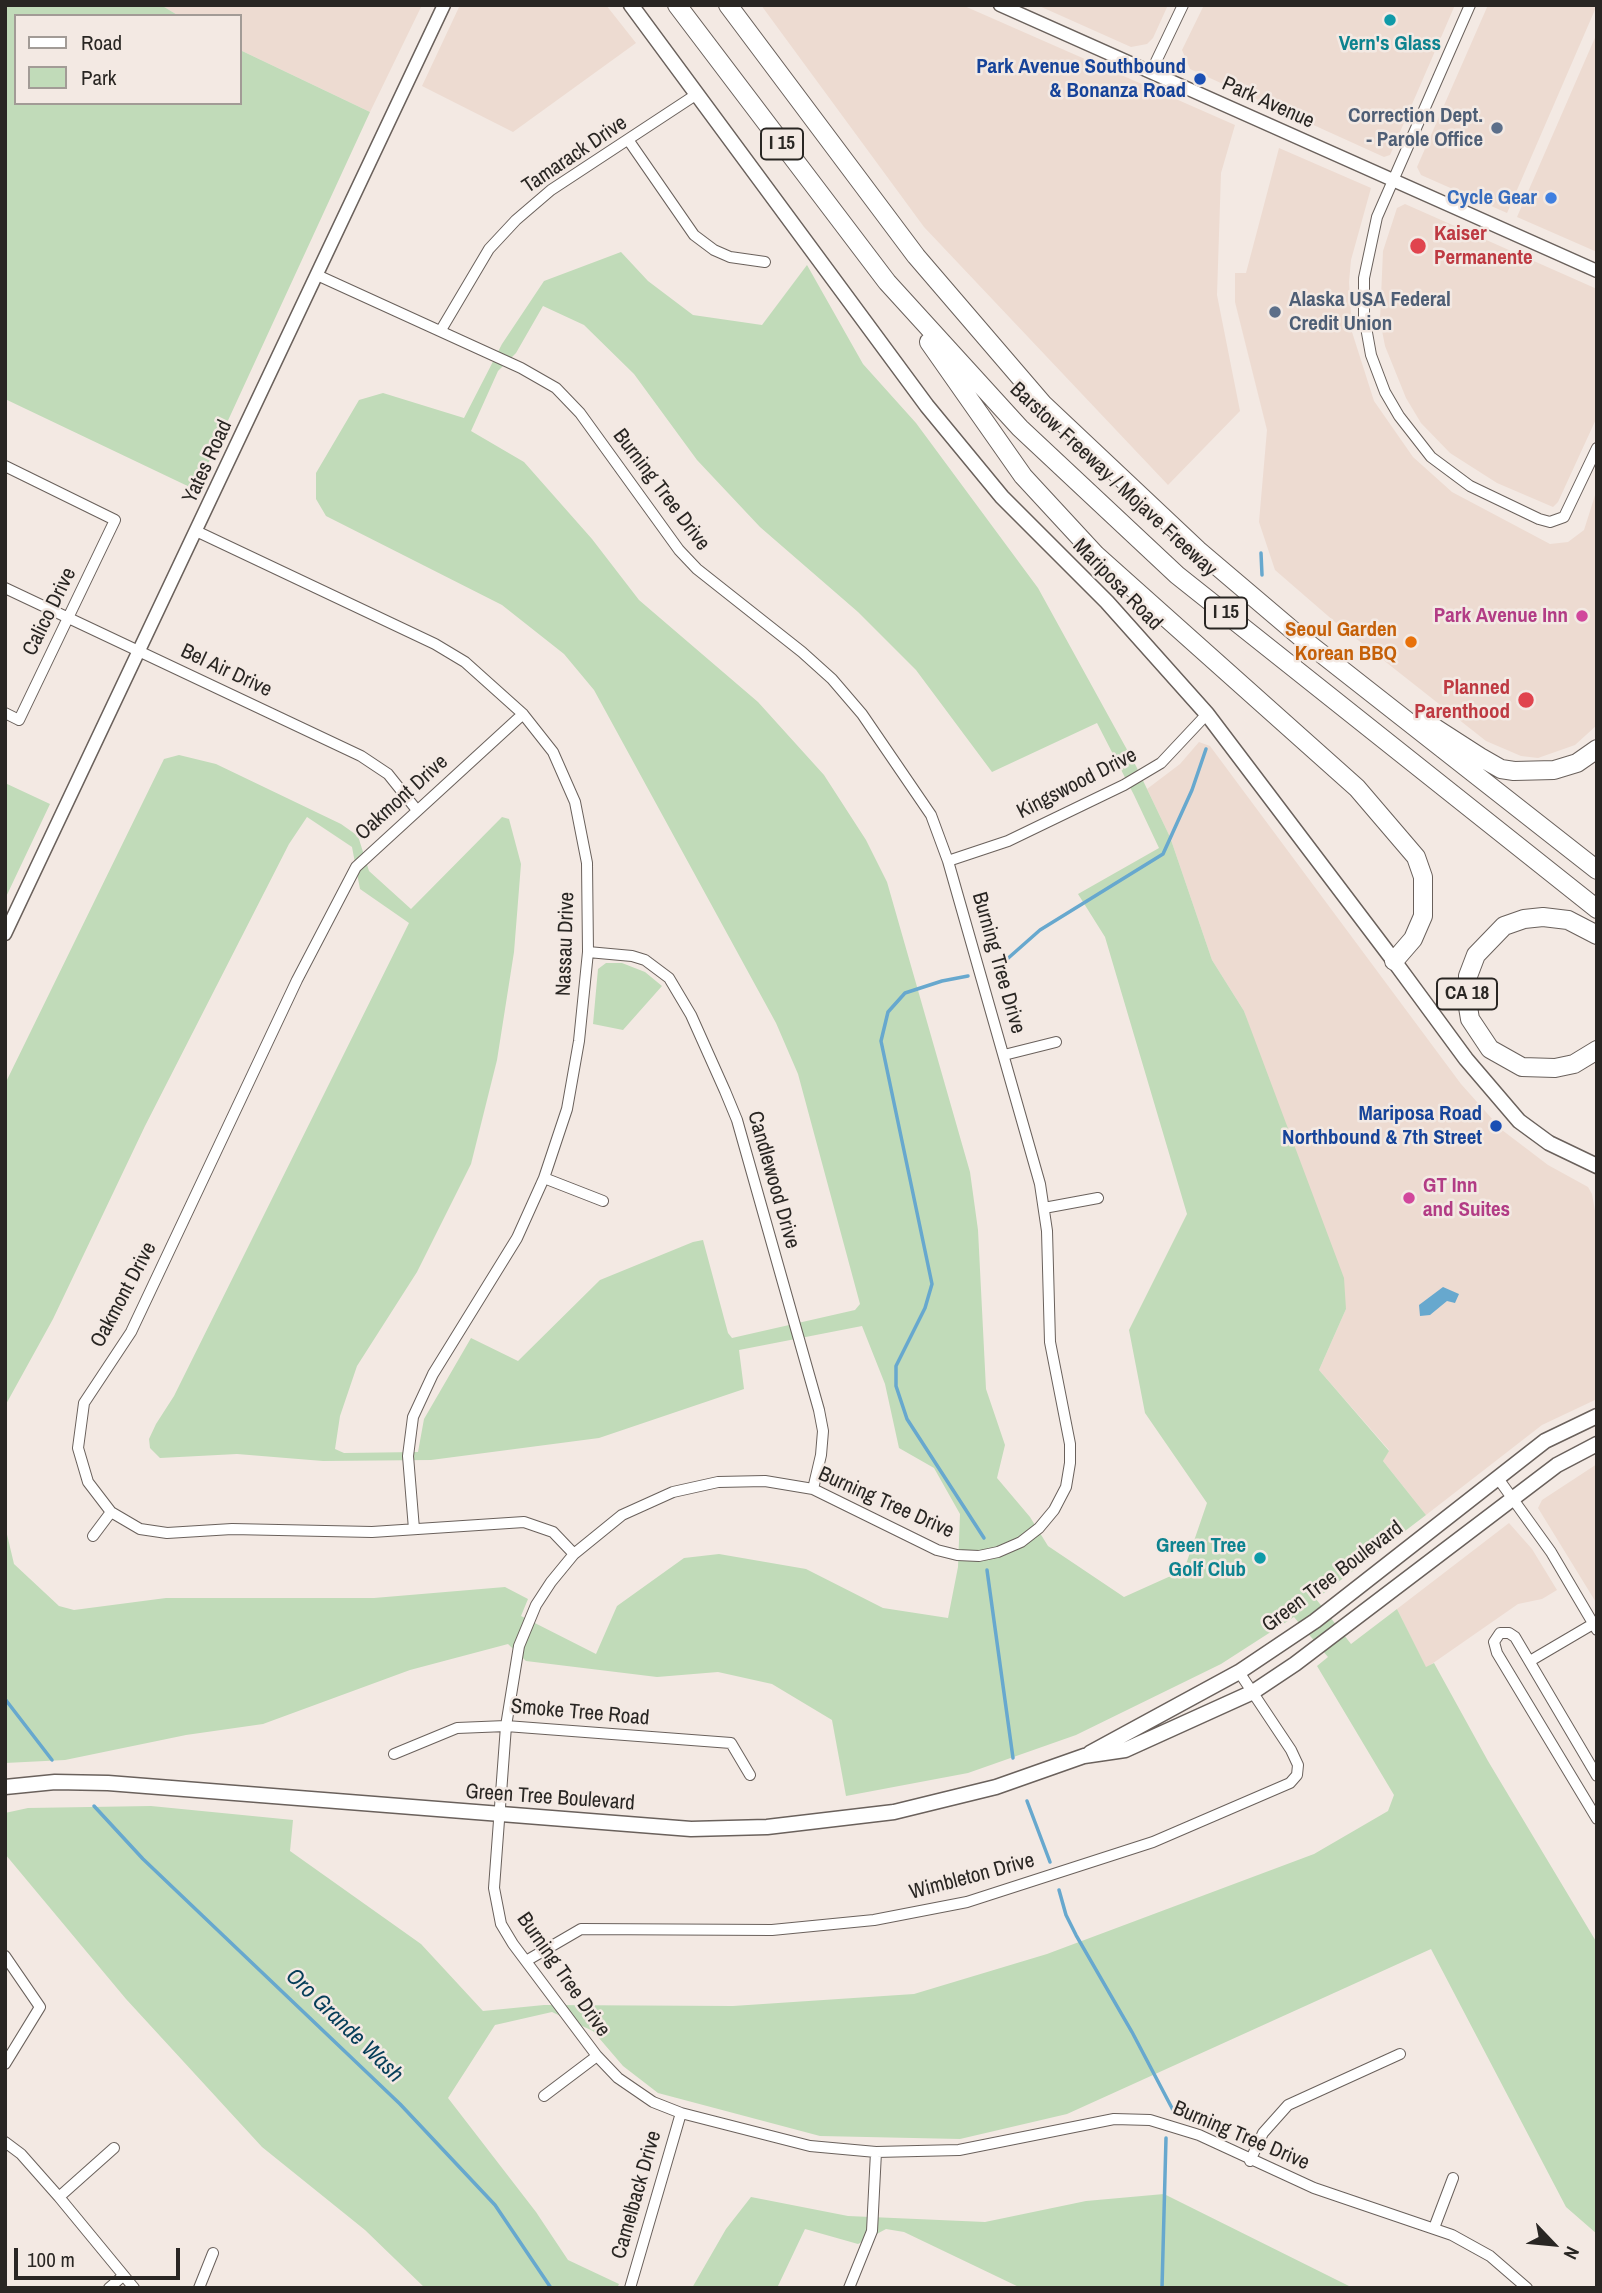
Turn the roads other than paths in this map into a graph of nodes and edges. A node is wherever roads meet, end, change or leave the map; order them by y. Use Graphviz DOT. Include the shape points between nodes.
graph roads {
  1 [pos="444,5"];
  2 [pos="631,5"];
  3 [pos="677,5"];
  4 [pos="727,5"];
  5 [pos="1000,5"];
  6 [pos="1183,5"];
  7 [pos="1470,5"];
  8 [pos="1151,72"];
  9 [pos="697,94"];
  10 [pos="629,141"];
  11 [pos="1394,180"];
  12 [pos="765,262"];
  13 [pos="1597,271"];
  14 [pos="317,275"];
  15 [pos="887,282"];
  16 [pos="441,330"];
  17 [pos="1597,447"];
  18 [pos="5,466"];
  19 [pos="196,531"];
  20 [pos="5,588"];
  21 [pos="69,619"];
  22 [pos="1304,640"];
  23 [pos="139,651"];
  24 [pos="5,713"];
  25 [pos="523,714"];
  26 [pos="1207,715"];
  27 [pos="1597,749"];
  28 [pos="416,809"];
  29 [pos="948,861"];
  30 [pos="1597,870"];
  31 [pos="1597,909"];
  32 [pos="5,934"];
  33 [pos="1597,934"];
  34 [pos="588,952"];
  35 [pos="1394,961"];
  36 [pos="1056,1042"];
  37 [pos="1597,1050"];
  38 [pos="1004,1055"];
  39 [pos="1597,1166"];
  40 [pos="544,1178"];
  41 [pos="1098,1198"];
  42 [pos="603,1202"];
  43 [pos="1044,1208"];
  44 [pos="1597,1416"];
  45 [pos="1597,1444"];
  46 [pos="1497,1477"];
  47 [pos="813,1489"];
  48 [pos="1513,1498"];
  49 [pos="111,1512"];
  50 [pos="414,1529"];
  51 [pos="93,1536"];
  52 [pos="574,1554"];
  53 [pos="1595,1627"];
  54 [pos="1530,1661"];
  55 [pos="1240,1672"];
  56 [pos="1253,1692"];
  57 [pos="506,1726"];
  58 [pos="394,1754"];
  59 [pos="1084,1756"];
  60 [pos="750,1775"];
  61 [pos="1597,1776"];
  62 [pos="5,1787"];
  63 [pos="499,1815"];
  64 [pos="1597,1819"];
  65 [pos="5,1956"];
  66 [pos="526,1961"];
  67 [pos="1400,2054"];
  68 [pos="597,2056"];
  69 [pos="5,2064"];
  70 [pos="544,2096"];
  71 [pos="681,2113"];
  72 [pos="5,2142"];
  73 [pos="114,2148"];
  74 [pos="876,2151"];
  75 [pos="1250,2161"];
  76 [pos="1453,2178"];
  77 [pos="59,2197"];
  78 [pos="1434,2228"];
  79 [pos="214,2253"];
  80 [pos="123,2276"];
  81 [pos="109,2288"];
  82 [pos="134,2288"];
  83 [pos="199,2288"];
  84 [pos="630,2288"];
  85 [pos="849,2288"];
  86 [pos="1527,2288"];
  1 -- 14 [label="street, Yates Road"];
  2 -- 9 [label="main road, Mariposa Road"];
  3 -- 15 [label="highway, Barstow Freeway / Mojave Freeway / I 15"];
  4 -- 22 [label="highway, Barstow Freeway / Mojave Freeway / I 15" via="916,256 1043,404 1198,550"];
  5 -- 8 [label="street, Park Avenue"];
  6 -- 8 [label="street"];
  7 -- 11 [label="street"];
  8 -- 11 [label="street, Park Avenue"];
  9 -- 10 [label="street, Tamarack Drive"];
  9 -- 26 [label="main road, Mariposa Road" via="928,406 1002,497 1107,602"];
  10 -- 12 [label="street" via="694,235 730,257"];
  10 -- 16 [label="street, Tamarack Drive" via="551,190 516,220 475,269"];
  11 -- 13 [label="street, Park Avenue"];
  11 -- 17 [label="street" via="1377,217 1364,278 1364,316 1385,392 1412,436 1431,457 1471,486 1550,523 1559,521 1569,509"];
  14 -- 16 [label="street, Burning Tree Drive"];
  14 -- 19 [label="street, Yates Road"];
  15 -- 31 [label="highway, Barstow Freeway / Mojave Freeway / I 15" via="1020,428 1177,575"];
  15 -- 35 [label="highway" via="1023,476 1096,555 1357,788 1416,857 1423,877 1423,916 1413,939"];
  16 -- 29 [label="street, Burning Tree Drive" via="540,378 570,400 679,550 802,652 862,714 931,815"];
  18 -- 21 [label="street, Calico Drive" via="115,520"];
  19 -- 23 [label="street, Yates Road"];
  19 -- 25 [label="street, Nassau Drive" via="435,644 486,678"];
  20 -- 21 [label="street, Bel Air Drive"];
  21 -- 23 [label="street, Bel Air Drive"];
  21 -- 24 [label="street, Calico Drive" via="19,720"];
  22 -- 27 [label="highway" via="1501,769 1554,770 1577,764"];
  22 -- 30 [label="highway, Barstow Freeway / Mojave Freeway / I 15"];
  23 -- 28 [label="street, Bel Air Drive" via="361,757 388,774"];
  23 -- 32 [label="street, Yates Road"];
  25 -- 28 [label="street, Oakmont Drive"];
  25 -- 34 [label="street, Nassau Drive" via="553,751 575,802 587,863"];
  26 -- 29 [label="street, Kingswood Drive" via="1161,763 1124,785 1008,841"];
  26 -- 35 [label="main road, Mariposa Road"];
  28 -- 49 [label="street, Oakmont Drive" via="356,867 297,980 131,1332 84,1403 78,1448 88,1482"];
  29 -- 38 [label="street, Burning Tree Drive"];
  33 -- 37 [label="highway, CA 18" via="1568,920 1543,917 1504,926 1476,955 1468,976 1467,1001 1470,1019 1490,1049 1522,1067 1574,1064"];
  34 -- 40 [label="street, Nassau Drive" via="567,1109"];
  34 -- 47 [label="street, Candlewood Drive" via="645,960 669,978 691,1015 729,1101 819,1410 823,1431"];
  35 -- 39 [label="main road, Mariposa Road" via="1466,1059 1519,1121 1549,1143"];
  36 -- 38 [label="street"];
  38 -- 43 [label="street, Burning Tree Drive"];
  40 -- 42 [label="street"];
  40 -- 50 [label="street, Nassau Drive" via="517,1238 433,1374 413,1417 408,1456"];
  41 -- 43 [label="street"];
  43 -- 47 [label="street, Burning Tree Drive" via="1050,1342 1070,1444 1066,1488 1048,1520 1021,1542 998,1552 957,1555 937,1550"];
  44 -- 46 [label="main road, Green Tree Boulevard" via="1545,1441"];
  45 -- 48 [label="main road, Green Tree Boulevard" via="1557,1465"];
  46 -- 48 [label="street"];
  46 -- 55 [label="main road, Green Tree Boulevard" via="1315,1621"];
  47 -- 52 [label="street, Burning Tree Drive" via="741,1481 673,1492 622,1515"];
  48 -- 53 [label="street"];
  48 -- 56 [label="main road, Green Tree Boulevard"];
  49 -- 50 [label="street, Oakmont Drive" via="140,1529 167,1533"];
  49 -- 51 [label="street"];
  50 -- 52 [label="street, Oakmont Drive" via="524,1522 553,1532"];
  52 -- 57 [label="street, Burning Tree Drive" via="551,1582 525,1628 513,1668"];
  53 -- 54 [label="street"];
  54 -- 61 [label="street"];
  54 -- 64 [label="street" via="1512,1634 1497,1636 1497,1653"];
  55 -- 56 [label="street, Wimbleton Drive"];
  55 -- 59 [label="main road, Green Tree Boulevard"];
  56 -- 59 [label="main road, Green Tree Boulevard" via="1125,1750"];
  56 -- 66 [label="street, Wimbleton Drive" via="1292,1750 1297,1775 1290,1783 1153,1842 967,1902 874,1920 772,1930 581,1930"];
  57 -- 58 [label="street, Smoke Tree Road" via="457,1728"];
  57 -- 60 [label="street, Smoke Tree Road" via="731,1743"];
  57 -- 63 [label="street, Burning Tree Drive"];
  59 -- 63 [label="main road, Green Tree Boulevard" via="996,1787 831,1822 691,1829"];
  62 -- 63 [label="main road, Green Tree Boulevard" via="108,1783"];
  63 -- 66 [label="street, Burning Tree Drive" via="496,1908 501,1924"];
  65 -- 69 [label="street" via="40,2007"];
  66 -- 68 [label="street, Burning Tree Drive"];
  67 -- 75 [label="street" via="1289,2105 1263,2133"];
  68 -- 70 [label="street"];
  68 -- 71 [label="street, Burning Tree Drive" via="632,2090"];
  71 -- 74 [label="street, Burning Tree Drive" via="810,2146"];
  71 -- 84 [label="street, Camelback Drive"];
  72 -- 77 [label="street"];
  73 -- 77 [label="street"];
  74 -- 75 [label="street, Burning Tree Drive" via="959,2150 1133,2119 1174,2126"];
  74 -- 85 [label="street" via="872,2231"];
  75 -- 78 [label="street, Burning Tree Drive"];
  76 -- 78 [label="street"];
  77 -- 80 [label="street"];
  78 -- 86 [label="street, Burning Tree Drive" via="1474,2246"];
  79 -- 83 [label="street"];
  80 -- 81 [label="street"];
  80 -- 82 [label="street"];
}
